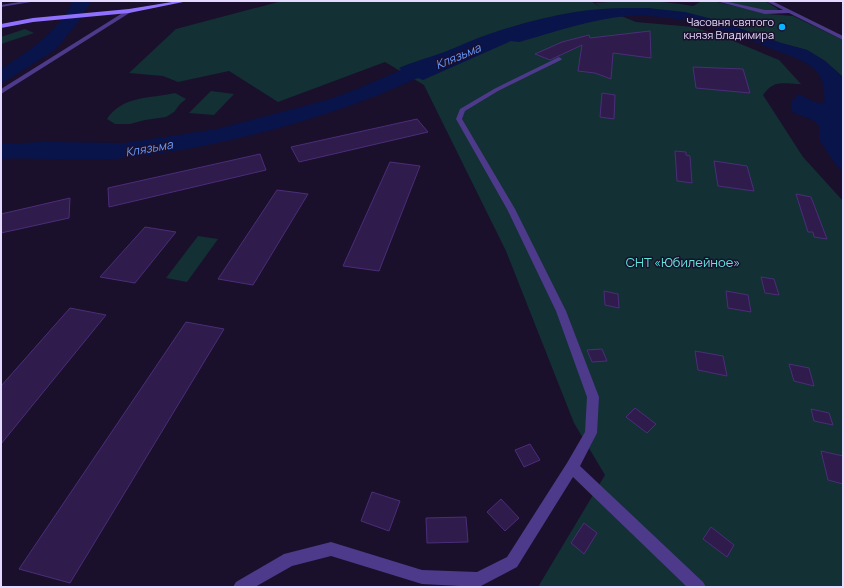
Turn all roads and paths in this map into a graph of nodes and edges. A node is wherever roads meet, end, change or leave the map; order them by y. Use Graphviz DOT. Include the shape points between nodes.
graph roads {
  1 [pos="35,1"];
  2 [pos="186,1"];
  3 [pos="718,1"];
  4 [pos="768,1"];
  5 [pos="1,6"];
  6 [pos="129,11"];
  7 [pos="788,12"];
  8 [pos="1,26"];
  9 [pos="843,30"];
  10 [pos="832,31"];
  11 [pos="843,38"];
  12 [pos="559,59"];
  13 [pos="1,92"];
  14 [pos="572,467"];
  15 [pos="241,587"];
  16 [pos="698,587"];
  1 -- 5 [label="street"];
  2 -- 6 [label="main road"];
  3 -- 7 [label="street" via="765,12"];
  4 -- 7 [label="street"];
  6 -- 8 [label="main road"];
  6 -- 13 [label="street"];
  7 -- 10 [label="street"];
  9 -- 10 [label="street"];
  10 -- 11 [label="street"];
  12 -- 14 [label="street" via="462,110 459,119 511,209 561,311 593,398 591,433"];
  14 -- 15 [label="street" via="512,562 478,580 422,577 331,549 288,559"];
  14 -- 16 [label="street"];
}
